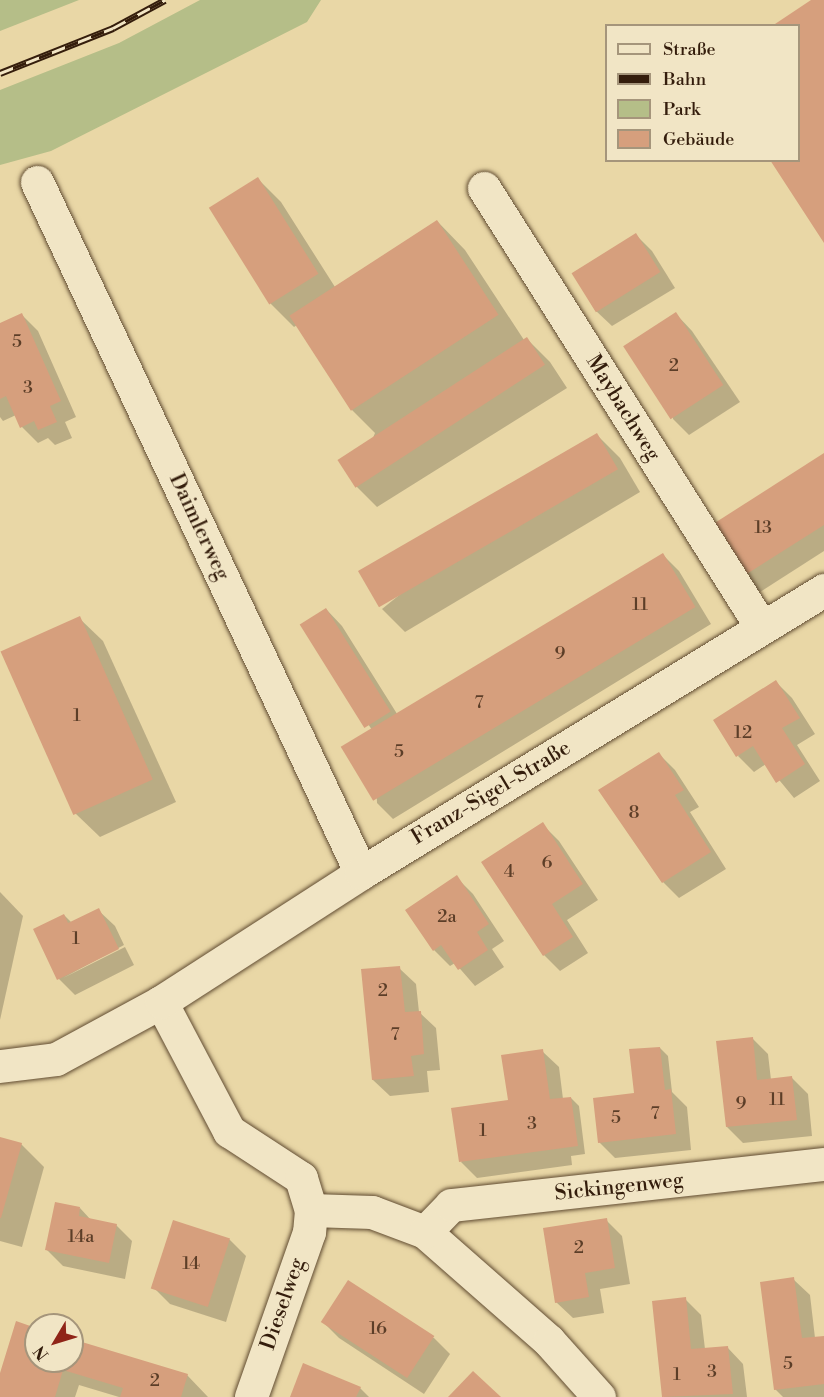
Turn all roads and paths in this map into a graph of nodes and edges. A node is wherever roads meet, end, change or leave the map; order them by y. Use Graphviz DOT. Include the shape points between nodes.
graph roads {
  1 [pos="37,182"];
  2 [pos="484,188"];
  3 [pos="824,590"];
  4 [pos="762,628"];
  5 [pos="361,873"];
  6 [pos="161,1002"];
  7 [pos="0,1066"];
  8 [pos="824,1164"];
  9 [pos="311,1210"];
  10 [pos="425,1232"];
  11 [pos="251,1397"];
  12 [pos="599,1397"];
  1 -- 5 [label="street, Daimlerweg"];
  2 -- 4 [label="street, Maybachweg"];
  3 -- 4 [label="street, Franz-Sigel-Straße"];
  4 -- 5 [label="street, Franz-Sigel-Straße"];
  5 -- 6 [label="street, Franz-Sigel-Straße"];
  6 -- 7 [label="street, Franz-Sigel-Straße" via="56,1059"];
  6 -- 9 [label="street" via="229,1131 301,1178"];
  8 -- 10 [label="street, Sickingenweg" via="451,1205"];
  9 -- 10 [label="street" via="372,1212"];
  9 -- 11 [label="street, Dieselweg" via="309,1232"];
  10 -- 12 [label="street" via="549,1341"];
}
